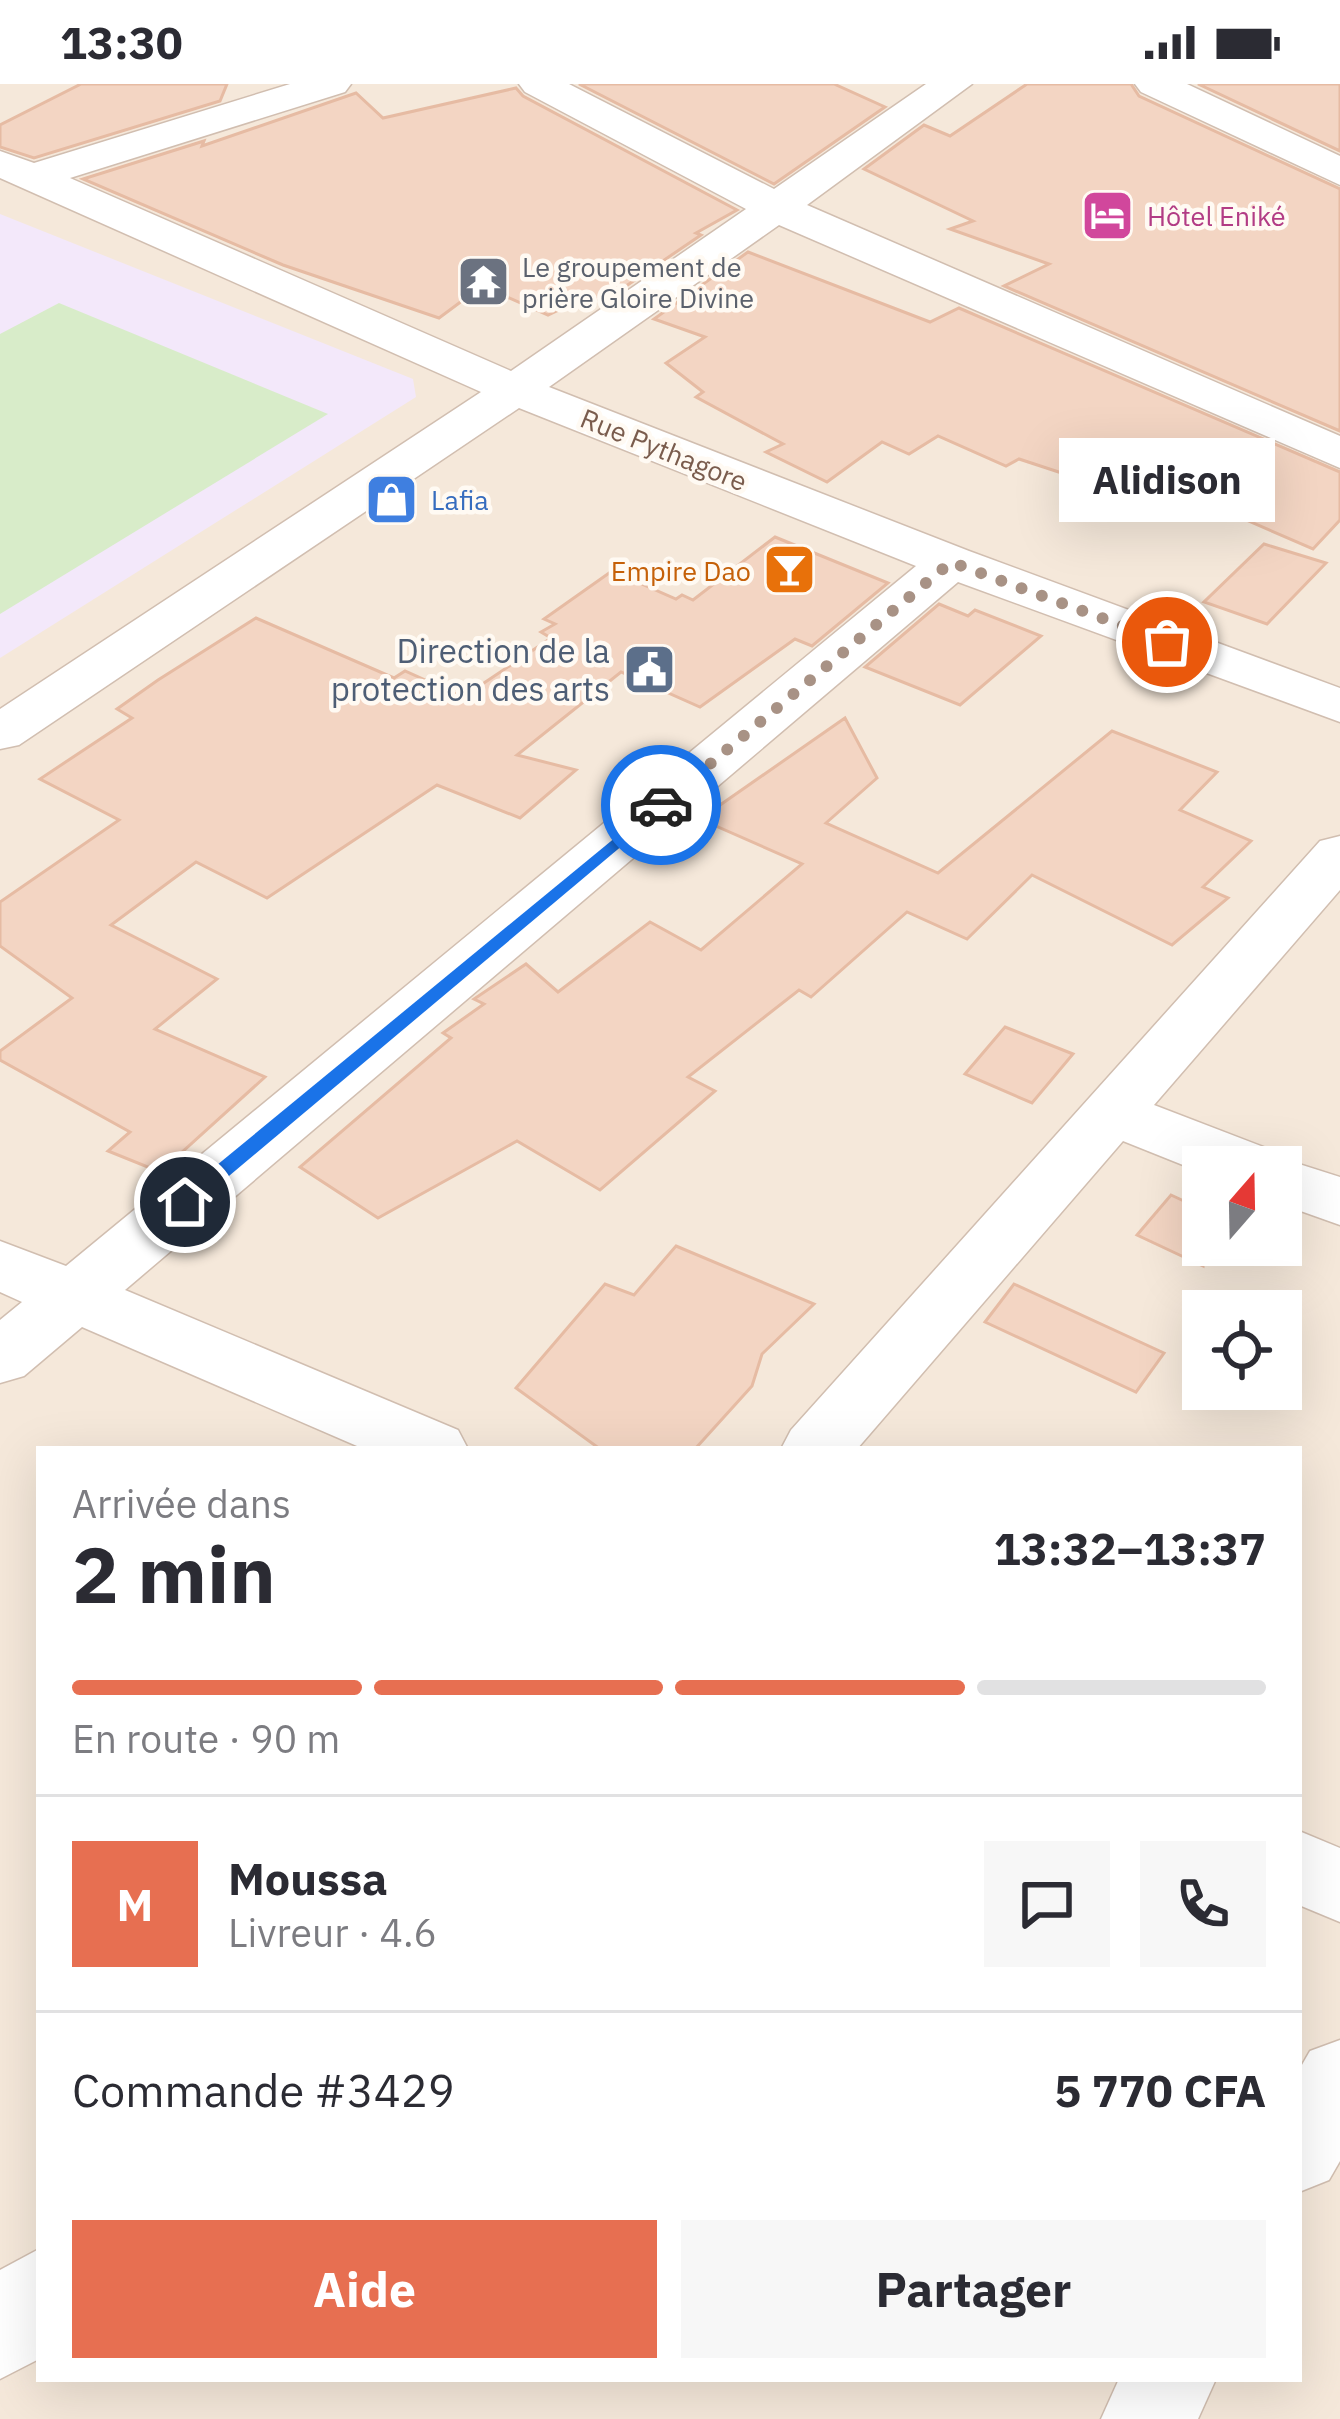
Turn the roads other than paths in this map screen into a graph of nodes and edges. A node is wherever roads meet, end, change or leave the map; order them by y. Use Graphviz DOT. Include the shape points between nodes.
graph roads {
  1 [pos="331,84"];
  2 [pos="539,84"];
  3 [pos="952,84"];
  4 [pos="1154,84"];
  5 [pos="17,169"];
  6 [pos="1340,172"];
  7 [pos="777,208"];
  8 [pos="515,390"];
  9 [pos="1340,454"];
  10 [pos="951,562"];
  11 [pos="1340,706"];
  12 [pos="0,733"];
  13 [pos="1340,854"];
  14 [pos="1112,1112"];
  15 [pos="1198,1146"];
  16 [pos="1302,1187"];
  17 [pos="1340,1202"];
  18 [pos="0,1265"];
  19 [pos="76,1294"];
  20 [pos="0,1358"];
  21 [pos="426,1446"];
  22 [pos="819,1446"];
  23 [pos="1302,1868"];
  24 [pos="1340,1887"];
  25 [pos="1340,2079"];
  26 [pos="1302,2146"];
  27 [pos="36,2296"];
  28 [pos="0,2335"];
  29 [pos="1168,2382"];
  30 [pos="1148,2419"];
  1 -- 5 [label="street"];
  2 -- 7 [label="street"];
  3 -- 7 [label="street"];
  4 -- 6 [label="street"];
  5 -- 8 [label="street, Rue Pythagore"];
  7 -- 8 [label="street"];
  7 -- 9 [label="street"];
  8 -- 10 [label="street, Rue Pythagore"];
  8 -- 12 [label="street"];
  10 -- 11 [label="street, Rue Pythagore"];
  10 -- 19 [label="street"];
  13 -- 14 [label="street"];
  14 -- 15 [label="street"];
  14 -- 22 [label="street"];
  16 -- 17 [label="street"];
  18 -- 19 [label="street"];
  19 -- 20 [label="street"];
  19 -- 21 [label="street"];
  23 -- 24 [label="street"];
  25 -- 26 [label="street"];
  27 -- 28 [label="street"];
  29 -- 30 [label="street"];
}
